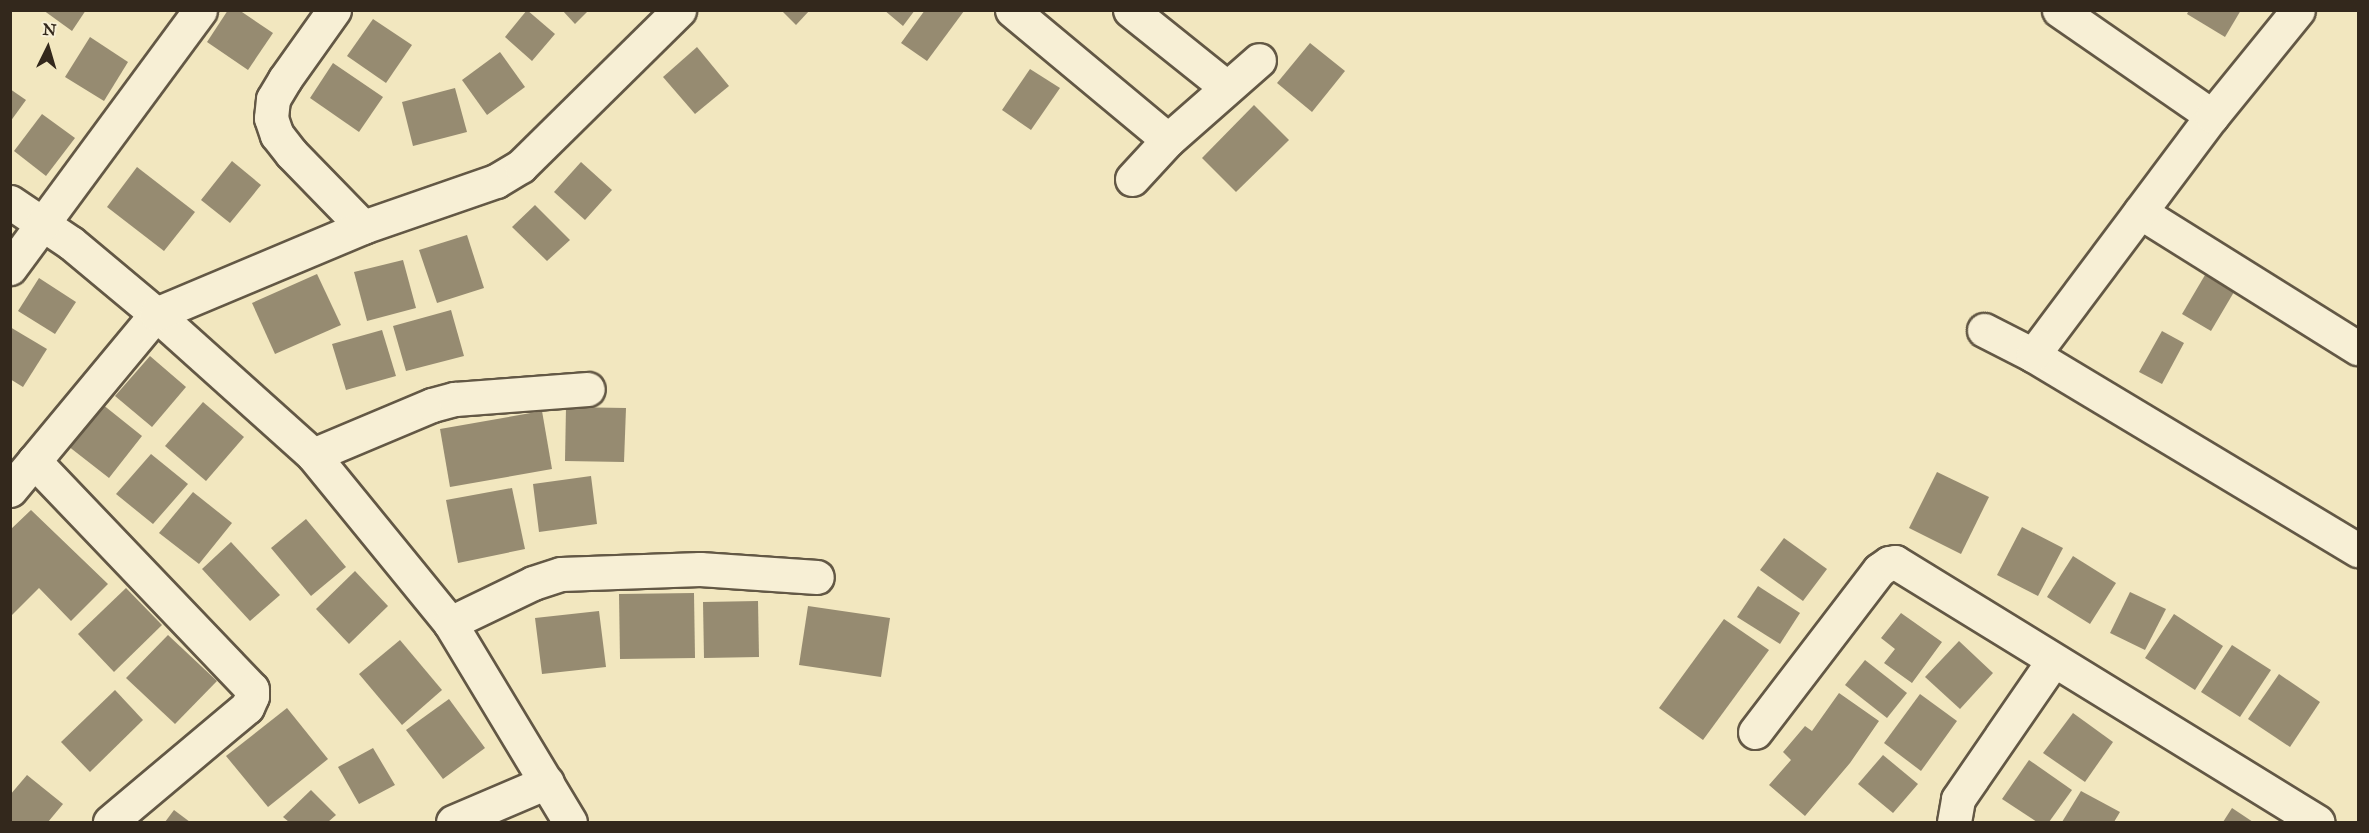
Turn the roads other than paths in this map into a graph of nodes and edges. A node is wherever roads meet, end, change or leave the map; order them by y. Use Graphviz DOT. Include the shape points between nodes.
graph roads {
  1 [pos="200,10"];
  2 [pos="334,10"];
  3 [pos="679,10"];
  4 [pos="1012,10"];
  5 [pos="1130,10"];
  6 [pos="2298,10"];
  7 [pos="2066,13"];
  8 [pos="1260,60"];
  9 [pos="1226,87"];
  10 [pos="2212,116"];
  11 [pos="1168,140"];
  12 [pos="1132,179"];
  13 [pos="10,202"];
  14 [pos="2140,212"];
  15 [pos="43,224"];
  16 [pos="363,227"];
  17 [pos="10,268"];
  18 [pos="156,314"];
  19 [pos="1984,330"];
  20 [pos="2358,348"];
  21 [pos="2033,355"];
  22 [pos="588,389"];
  23 [pos="313,455"];
  24 [pos="33,461"];
  25 [pos="10,490"];
  26 [pos="2358,550"];
  27 [pos="817,577"];
  28 [pos="450,622"];
  29 [pos="2053,661"];
  30 [pos="1755,732"];
  31 [pos="547,782"];
  32 [pos="110,822"];
  33 [pos="453,822"];
  34 [pos="570,822"];
  35 [pos="1954,822"];
  36 [pos="2317,822"];
  1 -- 15 [label="street"];
  2 -- 16 [label="street" via="273,99 270,118 291,153"];
  3 -- 16 [label="street" via="521,166 496,181"];
  4 -- 11 [label="street"];
  5 -- 9 [label="street"];
  6 -- 10 [label="street"];
  7 -- 10 [label="street"];
  8 -- 9 [label="street"];
  9 -- 11 [label="street"];
  10 -- 14 [label="street"];
  11 -- 12 [label="street"];
  13 -- 15 [label="street"];
  14 -- 20 [label="street"];
  14 -- 21 [label="street"];
  15 -- 17 [label="street"];
  15 -- 18 [label="street"];
  16 -- 18 [label="street"];
  18 -- 23 [label="street"];
  18 -- 24 [label="street"];
  19 -- 21 [label="street"];
  21 -- 26 [label="street"];
  22 -- 23 [label="street" via="455,399"];
  23 -- 28 [label="street"];
  24 -- 25 [label="street"];
  24 -- 32 [label="street" via="252,689 247,707"];
  27 -- 28 [label="street" via="700,569 561,574"];
  28 -- 31 [label="street"];
  29 -- 30 [label="street" via="1907,567 1889,562"];
  29 -- 35 [label="street" via="1958,799"];
  29 -- 36 [label="street"];
  31 -- 33 [label="street"];
  31 -- 34 [label="street"];
}
